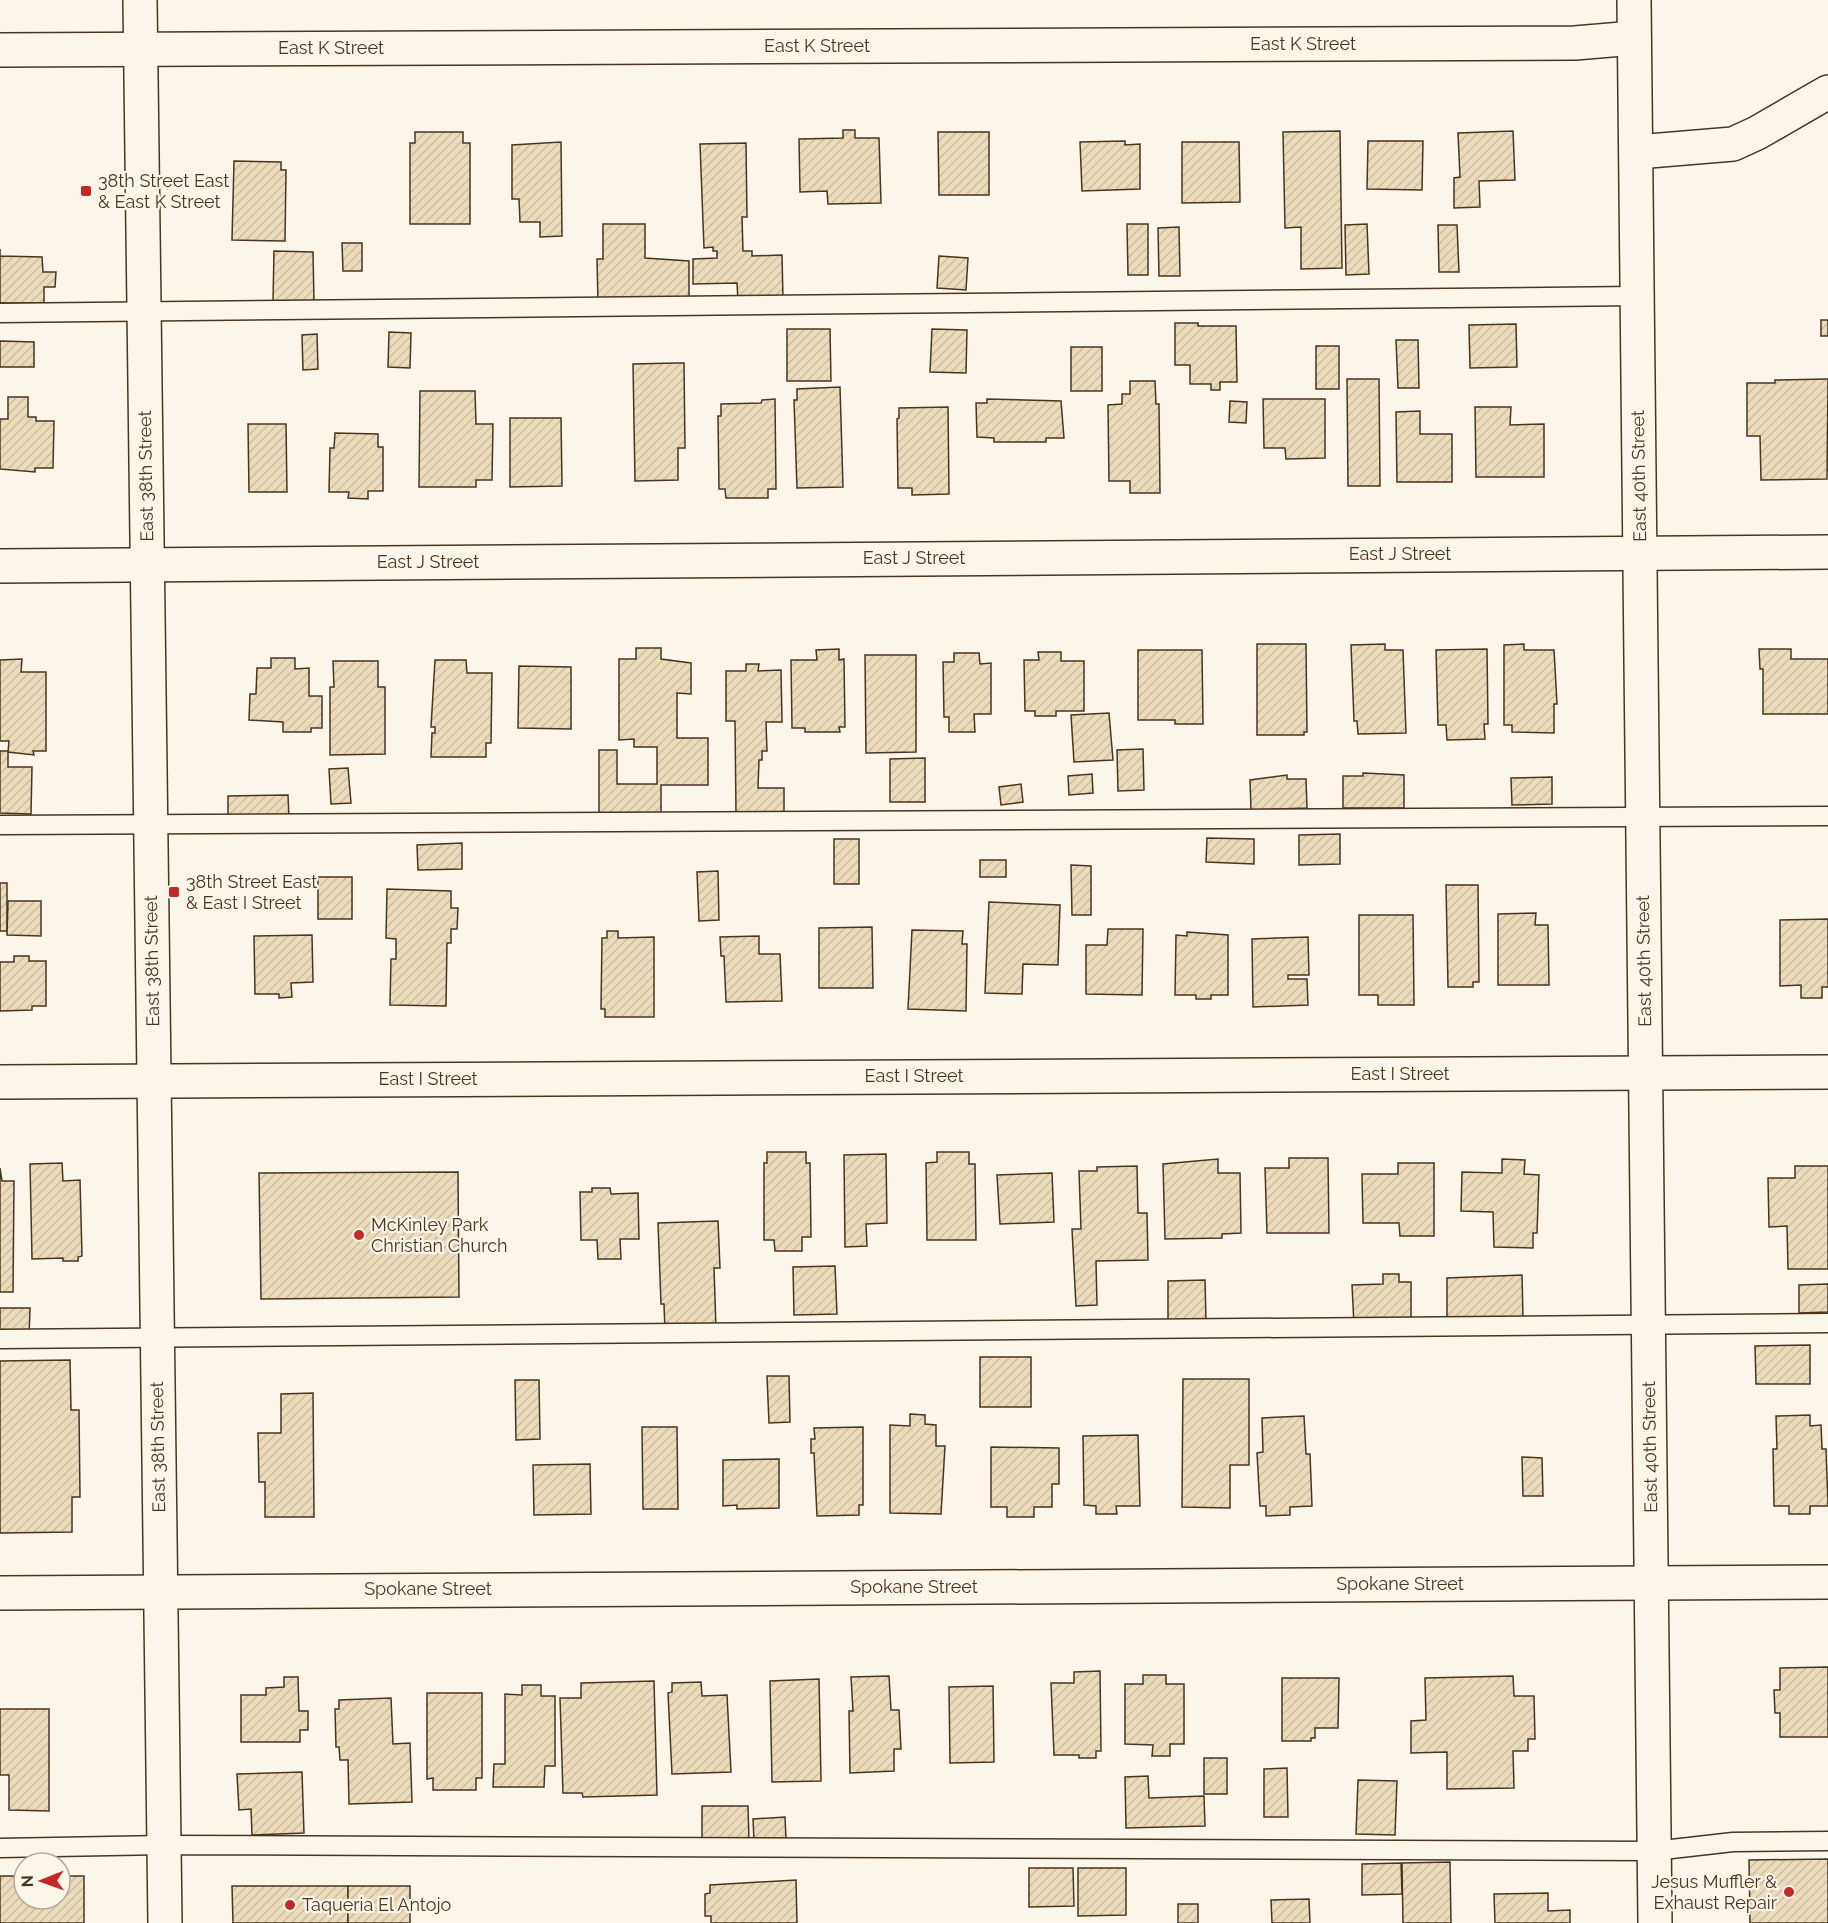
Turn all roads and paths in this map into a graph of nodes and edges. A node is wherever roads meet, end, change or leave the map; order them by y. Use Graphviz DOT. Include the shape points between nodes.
graph roads {
  1 [pos="140,0"];
  2 [pos="1634,0"];
  3 [pos="1634,38"];
  4 [pos="141,48"];
  5 [pos="0,50"];
  6 [pos="1828,92"];
  7 [pos="1637,152"];
  8 [pos="1637,296"];
  9 [pos="145,312"];
  10 [pos="0,313"];
  11 [pos="1828,552"];
  12 [pos="1640,553"];
  13 [pos="148,564"];
  14 [pos="0,566"];
  15 [pos="1828,816"];
  16 [pos="1643,817"];
  17 [pos="151,823"];
  18 [pos="0,825"];
  19 [pos="1645,1072"];
  20 [pos="1828,1072"];
  21 [pos="154,1081"];
  22 [pos="0,1082"];
  23 [pos="1828,1323"];
  24 [pos="1648,1326"];
  25 [pos="157,1336"];
  26 [pos="0,1339"];
  27 [pos="1828,1582"];
  28 [pos="1652,1583"];
  29 [pos="160,1591"];
  30 [pos="0,1593"];
  31 [pos="1828,1841"];
  32 [pos="164,1845"];
  33 [pos="0,1848"];
  34 [pos="1654,1851"];
  35 [pos="165,1923"];
  36 [pos="1655,1923"];
  1 -- 4 [label="street, East 38th Street"];
  2 -- 3 [label="street, East 40th Street"];
  3 -- 4 [label="street, East K Street" via="1575,43"];
  3 -- 7 [label="street, East 40th Street"];
  4 -- 5 [label="street, East K Street"];
  4 -- 9 [label="street, East 38th Street"];
  6 -- 7 [label="street" via="1733,144"];
  7 -- 8 [label="street, East 40th Street"];
  8 -- 9 [label="lane"];
  8 -- 12 [label="street, East 40th Street"];
  9 -- 10 [label="lane"];
  9 -- 13 [label="street, East 38th Street"];
  11 -- 12 [label="street, East J Street"];
  12 -- 13 [label="street, East J Street"];
  12 -- 16 [label="street, East 40th Street"];
  13 -- 14 [label="street, East J Street"];
  13 -- 17 [label="street, East 38th Street"];
  15 -- 16 [label="lane"];
  16 -- 17 [label="lane"];
  16 -- 19 [label="street, East 40th Street"];
  17 -- 18 [label="lane"];
  17 -- 21 [label="street, East 38th Street"];
  19 -- 20 [label="street, East I Street"];
  19 -- 21 [label="street, East I Street"];
  19 -- 24 [label="street, East 40th Street"];
  21 -- 22 [label="street, East I Street"];
  21 -- 25 [label="street, East 38th Street"];
  23 -- 24 [label="lane"];
  24 -- 25 [label="lane"];
  24 -- 28 [label="street, East 40th Street"];
  25 -- 26 [label="lane"];
  25 -- 29 [label="street, East 38th Street"];
  27 -- 28 [label="street, Spokane Street"];
  28 -- 29 [label="street, Spokane Street"];
  28 -- 34 [label="street, East 40th Street"];
  29 -- 30 [label="street, Spokane Street"];
  29 -- 32 [label="street, East 38th Street"];
  31 -- 34 [label="lane" via="1733,1842"];
  32 -- 33 [label="lane"];
  32 -- 34 [label="lane"];
  32 -- 35 [label="street, East 38th Street"];
  34 -- 36 [label="street, East 40th Street"];
}
